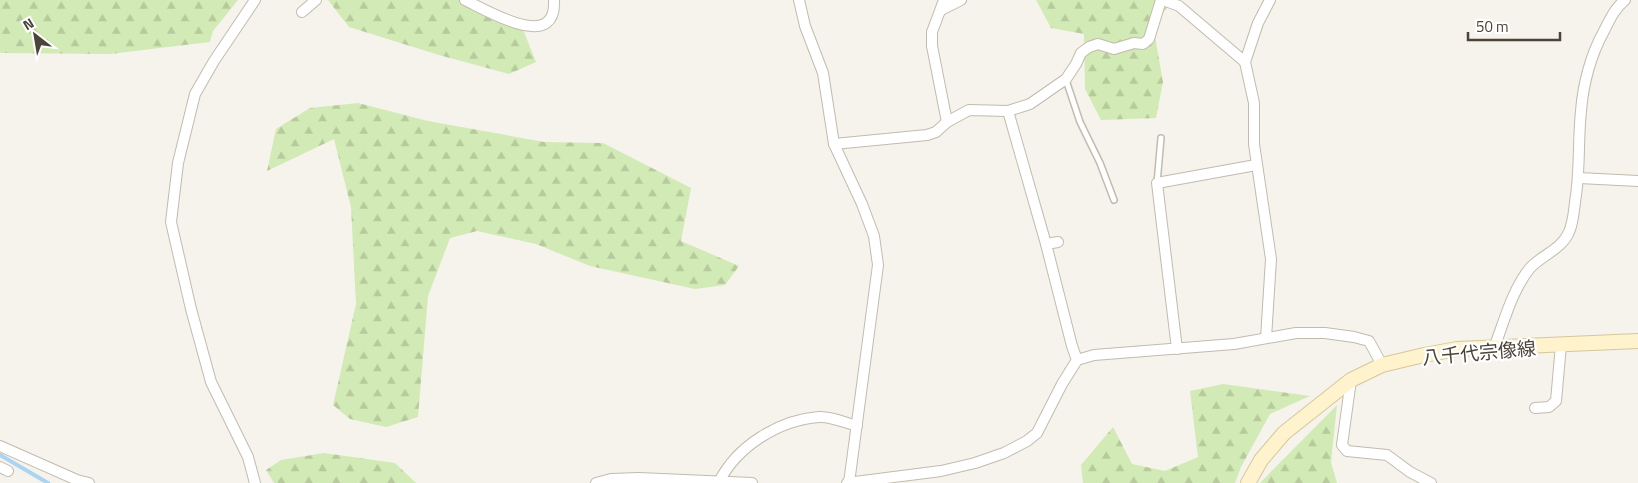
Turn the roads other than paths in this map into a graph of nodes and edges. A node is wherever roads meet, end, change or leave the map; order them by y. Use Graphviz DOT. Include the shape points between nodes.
graph roads {
  1 [pos="256,0"];
  2 [pos="316,0"];
  3 [pos="465,0"];
  4 [pos="554,0"];
  5 [pos="799,0"];
  6 [pos="961,0"];
  7 [pos="1162,0"];
  8 [pos="1270,0"];
  9 [pos="1626,0"];
  10 [pos="942,5"];
  11 [pos="302,12"];
  12 [pos="1245,62"];
  13 [pos="1066,79"];
  14 [pos="1008,111"];
  15 [pos="947,122"];
  16 [pos="1161,138"];
  17 [pos="834,144"];
  18 [pos="1256,165"];
  19 [pos="1579,178"];
  20 [pos="1638,181"];
  21 [pos="1157,183"];
  22 [pos="1114,200"];
  23 [pos="1058,242"];
  24 [pos="1046,244"];
  25 [pos="1266,338"];
  26 [pos="1638,340"];
  27 [pos="1561,345"];
  28 [pos="1494,348"];
  29 [pos="1177,349"];
  30 [pos="1077,360"];
  31 [pos="1382,365"];
  32 [pos="1351,380"];
  33 [pos="1534,408"];
  34 [pos="857,426"];
  35 [pos="0,446"];
  36 [pos="719,482"];
  37 [pos="89,483"];
  38 [pos="255,483"];
  39 [pos="596,483"];
  40 [pos="752,483"];
  41 [pos="848,483"];
  42 [pos="1248,483"];
  43 [pos="1431,483"];
  1 -- 38 [label="street" via="195,94 178,162 171,222 211,382 248,458"];
  2 -- 11 [label="street"];
  3 -- 4 [label="street" via="514,23 533,27 544,26 550,21 555,9"];
  5 -- 17 [label="street" via="823,73"];
  6 -- 10 [label="street"];
  7 -- 12 [label="street" via="1179,6"];
  7 -- 13 [label="street" via="1146,42 1114,48 1098,44 1089,47 1081,53"];
  8 -- 12 [label="street" via="1258,23"];
  9 -- 19 [label="street" via="1618,6 1596,45 1587,76 1581,110"];
  10 -- 15 [label="street" via="932,32 932,46"];
  12 -- 18 [label="street" via="1254,103"];
  13 -- 14 [label="street" via="1030,104"];
  13 -- 22 [label="lane" via="1080,122"];
  14 -- 15 [label="street" via="969,110"];
  14 -- 24 [label="street"];
  15 -- 17 [label="street" via="927,135"];
  16 -- 21 [label="lane"];
  17 -- 34 [label="street" via="874,236 878,265"];
  18 -- 21 [label="street"];
  18 -- 25 [label="street" via="1271,259"];
  19 -- 20 [label="street"];
  19 -- 28 [label="street" via="1569,233 1553,251 1531,267 1519,284"];
  21 -- 29 [label="street"];
  23 -- 24 [label="street"];
  24 -- 30 [label="street"];
  25 -- 29 [label="street"];
  25 -- 31 [label="street" via="1296,333 1354,337 1369,341"];
  26 -- 27 [label="main road, 八千代宗像線"];
  27 -- 28 [label="main road, 八千代宗像線"];
  27 -- 33 [label="street" via="1556,401 1549,406"];
  28 -- 31 [label="main road, 八千代宗像線" via="1457,349"];
  29 -- 30 [label="street" via="1094,355"];
  30 -- 41 [label="street" via="1036,433 1028,441 975,464"];
  31 -- 32 [label="main road, 八千代宗像線"];
  32 -- 42 [label="main road, 八千代宗像線" via="1284,433 1261,460"];
  32 -- 43 [label="street" via="1342,445 1347,451 1387,455"];
  34 -- 36 [label="street" via="822,417 797,420 748,445 726,468"];
  34 -- 41 [label="street"];
  35 -- 37 [label="street"];
  36 -- 39 [label="street" via="639,478"];
  36 -- 40 [label="street"];
}
